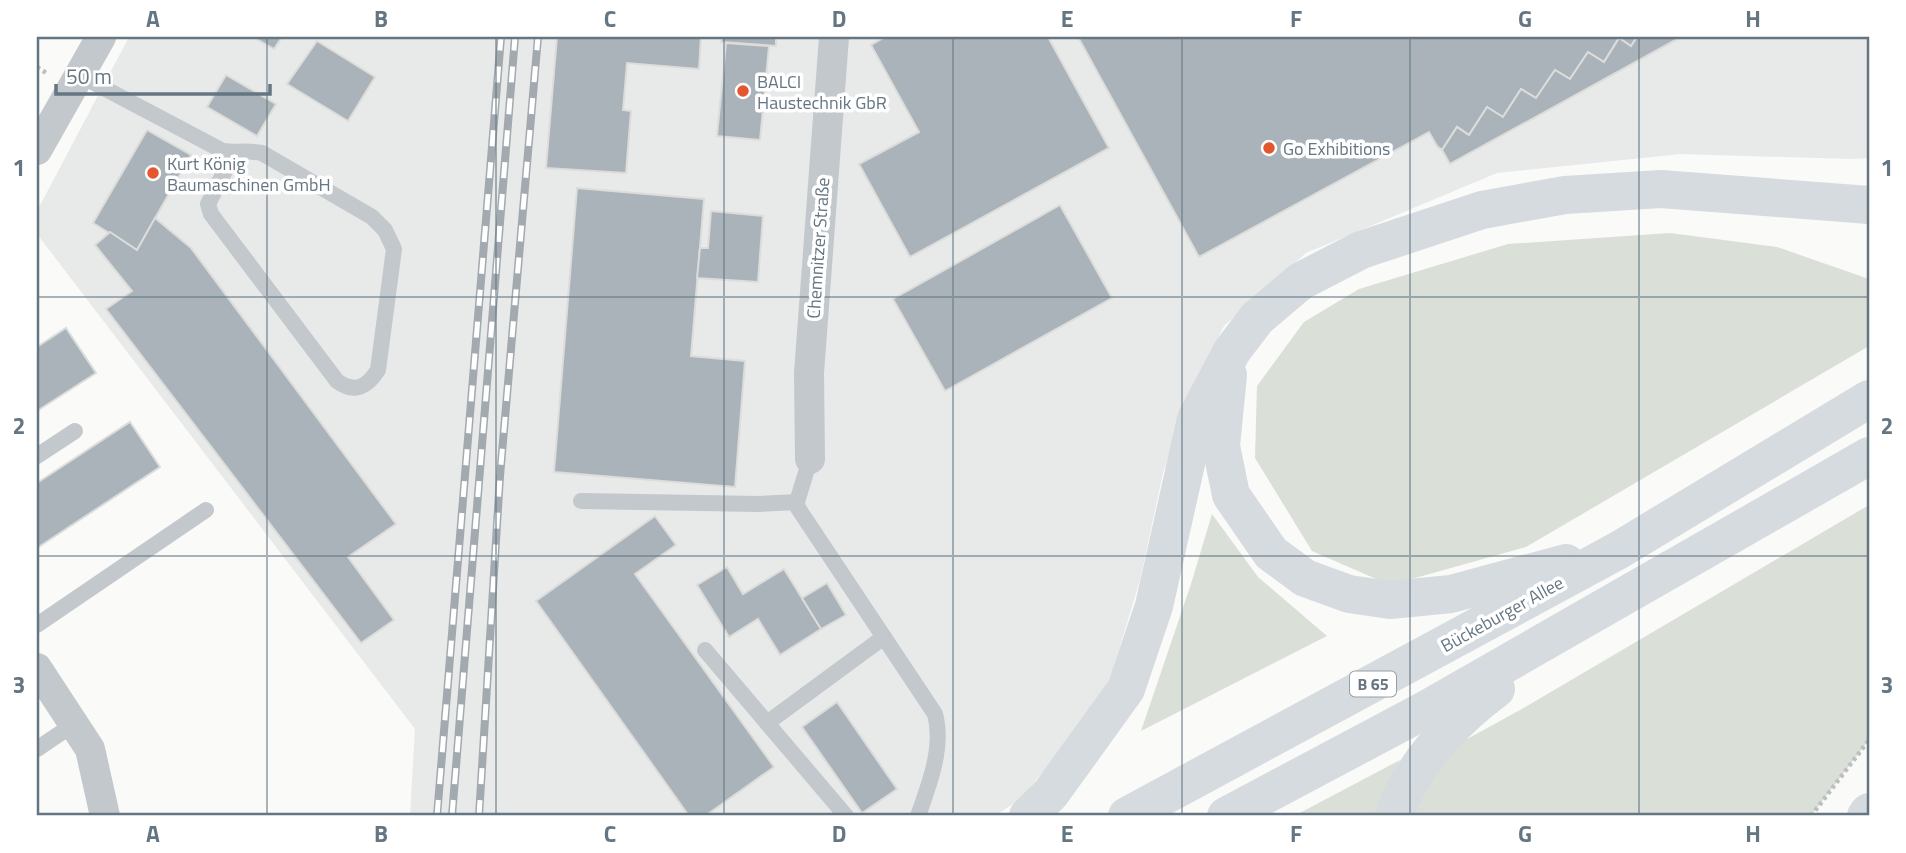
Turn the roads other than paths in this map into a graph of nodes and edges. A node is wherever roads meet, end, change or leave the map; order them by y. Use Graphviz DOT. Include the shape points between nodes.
graph roads {
  1 [pos="101,37"];
  2 [pos="834,37"];
  3 [pos="81,76"];
  4 [pos="37,150"];
  5 [pos="234,153"];
  6 [pos="1793,199"];
  7 [pos="1869,205"];
  8 [pos="1869,227"];
  9 [pos="1232,351"];
  10 [pos="1869,399"];
  11 [pos="75,431"];
  12 [pos="37,456"];
  13 [pos="1869,456"];
  14 [pos="810,459"];
  15 [pos="581,501"];
  16 [pos="797,502"];
  17 [pos="206,510"];
  18 [pos="1619,550"];
  19 [pos="1620,600"];
  20 [pos="37,625"];
  21 [pos="884,637"];
  22 [pos="705,650"];
  23 [pos="37,667"];
  24 [pos="767,723"];
  25 [pos="74,724"];
  26 [pos="37,749"];
  27 [pos="1869,812"];
  28 [pos="105,816"];
  29 [pos="846,816"];
  30 [pos="918,816"];
  31 [pos="1028,816"];
  32 [pos="1127,816"];
  33 [pos="1226,816"];
  34 [pos="1394,816"];
  35 [pos="1866,816"];
  1 -- 3 [label="street"];
  2 -- 14 [label="street, Chemnitzer Straße" via="809,373"];
  3 -- 4 [label="street"];
  3 -- 5 [label="lane" via="223,152"];
  5 -- 5 [label="lane" via="262,153 372,217 385,230 394,249 378,370 371,382 359,388 337,381 211,214 208,204"];
  6 -- 7 [label="main road"];
  6 -- 8 [label="main road"];
  6 -- 9 [label="main road" via="1661,189 1565,195 1482,210 1361,250 1301,281 1257,318"];
  9 -- 18 [label="main road" via="1221,446 1231,495 1271,553 1305,578 1349,594 1390,600 1451,594"];
  9 -- 31 [label="main road" via="1196,419 1154,606 1126,689 1051,793"];
  10 -- 18 [label="main road, Bückeburger Allee / B 65"];
  11 -- 12 [label="lane"];
  13 -- 19 [label="main road, B 65"];
  14 -- 16 [label="lane"];
  15 -- 16 [label="lane"];
  16 -- 21 [label="lane"];
  17 -- 20 [label="lane"];
  18 -- 32 [label="main road, Bückeburger Allee / B 65"];
  19 -- 33 [label="main road, B 65"];
  19 -- 34 [label="main road" via="1471,708 1418,766"];
  21 -- 24 [label="lane"];
  21 -- 30 [label="lane" via="936,714 935,756"];
  22 -- 24 [label="lane"];
  23 -- 25 [label="street"];
  24 -- 29 [label="lane"];
  25 -- 26 [label="lane"];
  25 -- 28 [label="street" via="90,749"];
  27 -- 35 [label="main road"];
}
